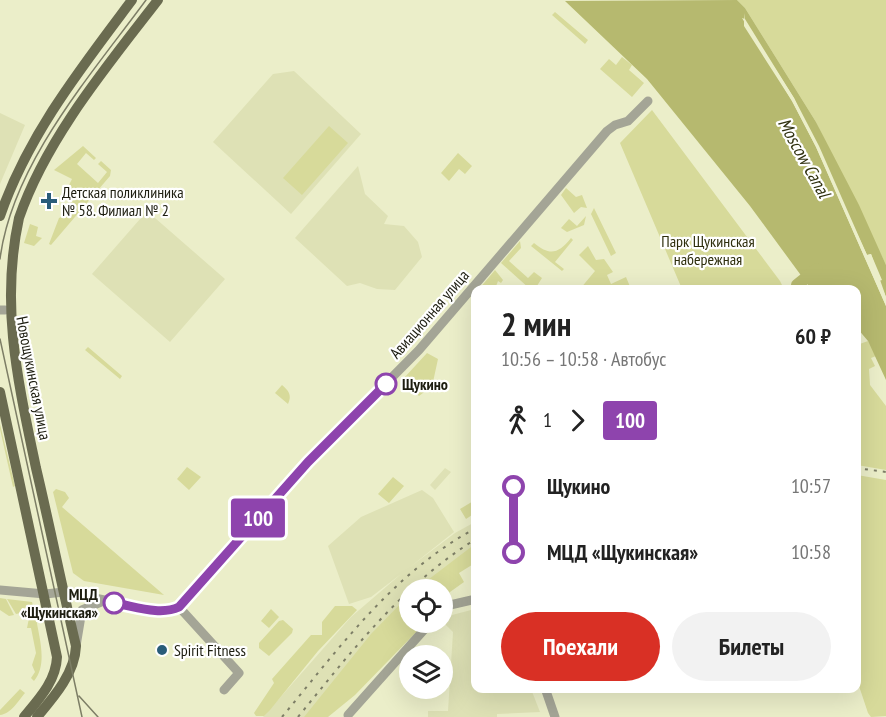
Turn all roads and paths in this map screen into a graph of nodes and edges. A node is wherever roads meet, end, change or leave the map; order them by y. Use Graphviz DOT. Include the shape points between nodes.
graph roads {
  1 [pos="132,0"];
  2 [pos="158,0"];
  3 [pos="648,101"];
  4 [pos="0,216"];
  5 [pos="476,285"];
  6 [pos="471,290"];
  7 [pos="3,310"];
  8 [pos="0,392"];
  9 [pos="0,590"];
  10 [pos="64,592"];
  11 [pos="45,594"];
  12 [pos="471,600"];
  13 [pos="110,602"];
  14 [pos="453,604"];
  15 [pos="179,607"];
  16 [pos="421,633"];
  17 [pos="76,646"];
  18 [pos="224,690"];
  19 [pos="547,693"];
  20 [pos="348,715"];
  21 [pos="24,717"];
  22 [pos="37,717"];
  23 [pos="555,717"];
  1 -- 4 [label="main road" via="42,124 24,156"];
  2 -- 7 [label="main road, Новощукинская улица" via="63,131 36,176 12,245"];
  3 -- 5 [label="street, Авиационная улица" via="628,121 607,131"];
  6 -- 15 [label="street, Авиационная улица" via="426,343 308,462"];
  7 -- 10 [label="main road, Новощукинская улица"];
  8 -- 11 [label="main road"];
  9 -- 11 [label="street"];
  10 -- 11 [label="street"];
  10 -- 13 [label="street"];
  10 -- 17 [label="main road, Новощукинская улица"];
  11 -- 21 [label="main road" via="57,664 49,685"];
  12 -- 14 [label="street"];
  13 -- 15 [label="street" via="160,611"];
  13 -- 17 [label="street" via="82,610"];
  15 -- 18 [label="street" via="239,673"];
  16 -- 20 [label="street"];
  17 -- 22 [label="main road, Новощукинская улица" via="76,657 64,681"];
  19 -- 23 [label="street"];
}
